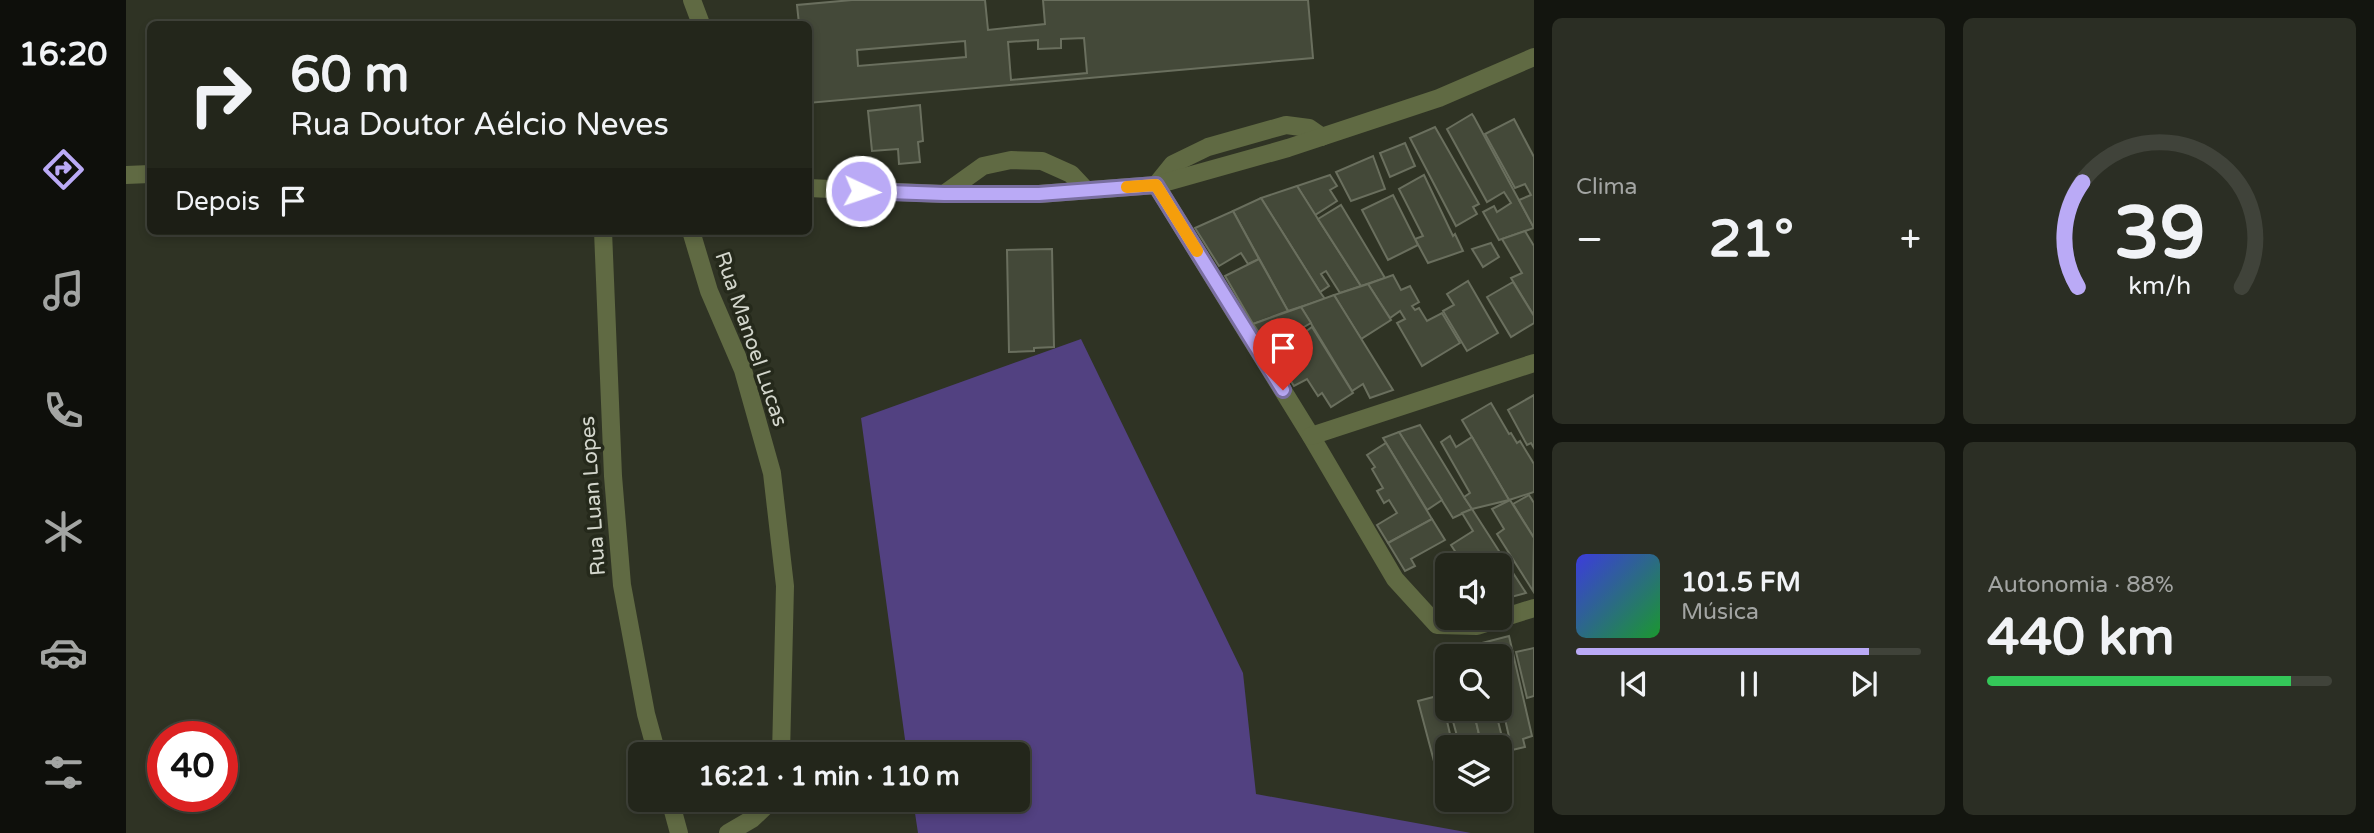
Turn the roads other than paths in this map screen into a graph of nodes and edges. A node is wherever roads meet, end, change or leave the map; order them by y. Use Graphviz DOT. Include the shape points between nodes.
graph roads {
  1 [pos="692,0"];
  2 [pos="700,21"];
  3 [pos="1534,57"];
  4 [pos="147,174"];
  5 [pos="126,175"];
  6 [pos="1156,185"];
  7 [pos="812,188"];
  8 [pos="1086,190"];
  9 [pos="944,194"];
  10 [pos="603,235"];
  11 [pos="692,235"];
  12 [pos="1534,363"];
  13 [pos="1311,436"];
  14 [pos="1534,607"];
  15 [pos="654,742"];
  16 [pos="781,742"];
  17 [pos="673,812"];
  18 [pos="759,812"];
  19 [pos="679,833"];
  20 [pos="728,833"];
  1 -- 2 [label="street"];
  3 -- 6 [label="street" via="1439,97"];
  4 -- 5 [label="street"];
  6 -- 8 [label="street"];
  6 -- 13 [label="street"];
  7 -- 9 [label="street"];
  8 -- 9 [label="street"];
  8 -- 9 [label="street" via="1071,174 1042,161 1012,160 983,166"];
  10 -- 15 [label="street, Rua Luan Lopes" via="622,585"];
  11 -- 16 [label="street, Rua Manoel Lucas" via="709,291 743,370 772,473 785,586"];
  12 -- 13 [label="street"];
  13 -- 14 [label="street" via="1395,579 1437,625 1477,626"];
  17 -- 19 [label="street"];
  18 -- 20 [label="street"];
}
